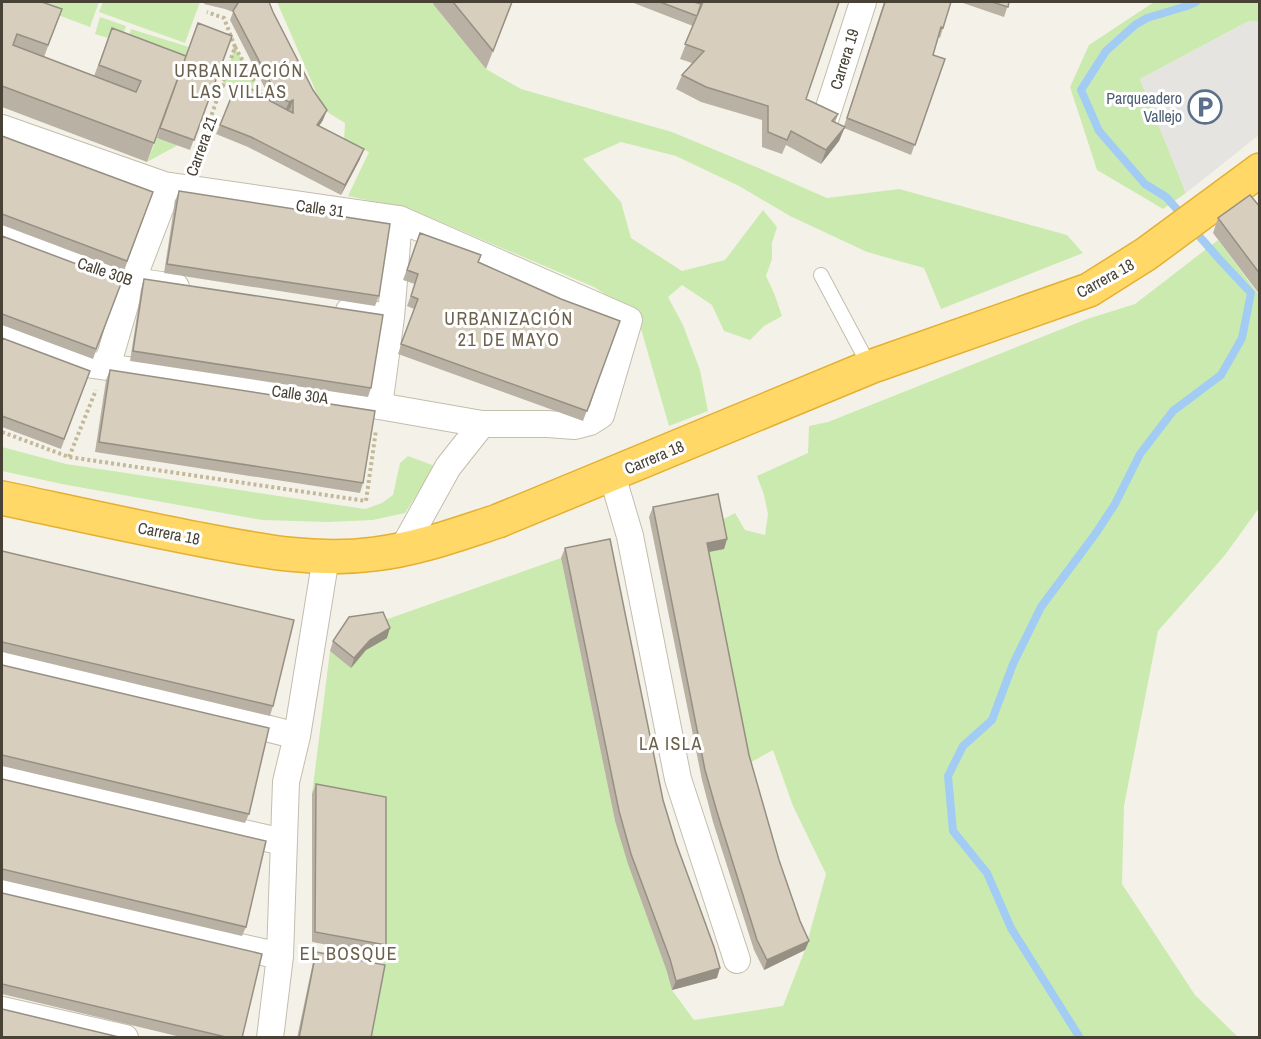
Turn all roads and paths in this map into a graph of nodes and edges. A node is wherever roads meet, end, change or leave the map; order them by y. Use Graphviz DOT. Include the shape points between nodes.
graph roads {
  1 [pos="863,2"];
  2 [pos="207,12"];
  3 [pos="235,47"];
  4 [pos="222,85"];
  5 [pos="240,93"];
  6 [pos="259,101"];
  7 [pos="826,117"];
  8 [pos="2,128"];
  9 [pos="1260,170"];
  10 [pos="175,187"];
  11 [pos="399,219"];
  12 [pos="2,234"];
  13 [pos="820,276"];
  14 [pos="132,281"];
  15 [pos="203,291"];
  16 [pos="332,309"];
  17 [pos="391,317"];
  18 [pos="2,334"];
  19 [pos="105,366"];
  20 [pos="870,367"];
  21 [pos="379,406"];
  22 [pos="601,415"];
  23 [pos="482,424"];
  24 [pos="2,432"];
  25 [pos="69,457"];
  26 [pos="612,475"];
  27 [pos="2,498"];
  28 [pos="402,550"];
  29 [pos="326,557"];
  30 [pos="2,660"];
  31 [pos="297,736"];
  32 [pos="2,778"];
  33 [pos="283,842"];
  34 [pos="2,893"];
  35 [pos="280,956"];
  36 [pos="737,960"];
  37 [pos="2,1010"];
  38 [pos="125,1038"];
  39 [pos="270,1038"];
  1 -- 7 [label="street, Carrera 19"];
  2 -- 3 [label="path" via="224,18"];
  3 -- 4 [label="path, Carrera 21"];
  3 -- 6 [label="path" via="268,105"];
  4 -- 5 [label="path"];
  4 -- 10 [label="path, Carrera 21"];
  8 -- 10 [label="street, Calle 31"];
  9 -- 20 [label="highway, Carrera 18" via="1146,254 1089,290"];
  10 -- 11 [label="street, Calle 31"];
  10 -- 14 [label="street, Carrera 21" via="161,206"];
  11 -- 17 [label="street"];
  11 -- 22 [label="street, Calle 31" via="629,320"];
  12 -- 14 [label="street, Calle 30B"];
  13 -- 20 [label="lane"];
  14 -- 15 [label="street, Calle 30B"];
  14 -- 19 [label="street, Carrera 21"];
  16 -- 17 [label="street"];
  17 -- 21 [label="street"];
  18 -- 19 [label="street, Calle 30A" via="79,363"];
  19 -- 21 [label="street, Calle 30A"];
  19 -- 25 [label="path"];
  20 -- 26 [label="highway, Carrera 18"];
  21 -- 23 [label="street, Calle 30A"];
  21 -- 25 [label="path" via="366,501"];
  22 -- 23 [label="street, Calle 30A" via="575,426"];
  23 -- 28 [label="street" via="448,467"];
  24 -- 25 [label="path"];
  26 -- 28 [label="highway, Carrera 18" via="498,521"];
  26 -- 36 [label="street" via="630,536 678,779"];
  27 -- 29 [label="highway, Carrera 18" via="274,553"];
  28 -- 29 [label="highway, Carrera 18"];
  29 -- 31 [label="street"];
  30 -- 31 [label="street"];
  31 -- 33 [label="street" via="286,782"];
  32 -- 33 [label="street"];
  33 -- 35 [label="street"];
  34 -- 35 [label="street"];
  35 -- 39 [label="street"];
  37 -- 38 [label="street"];
}
